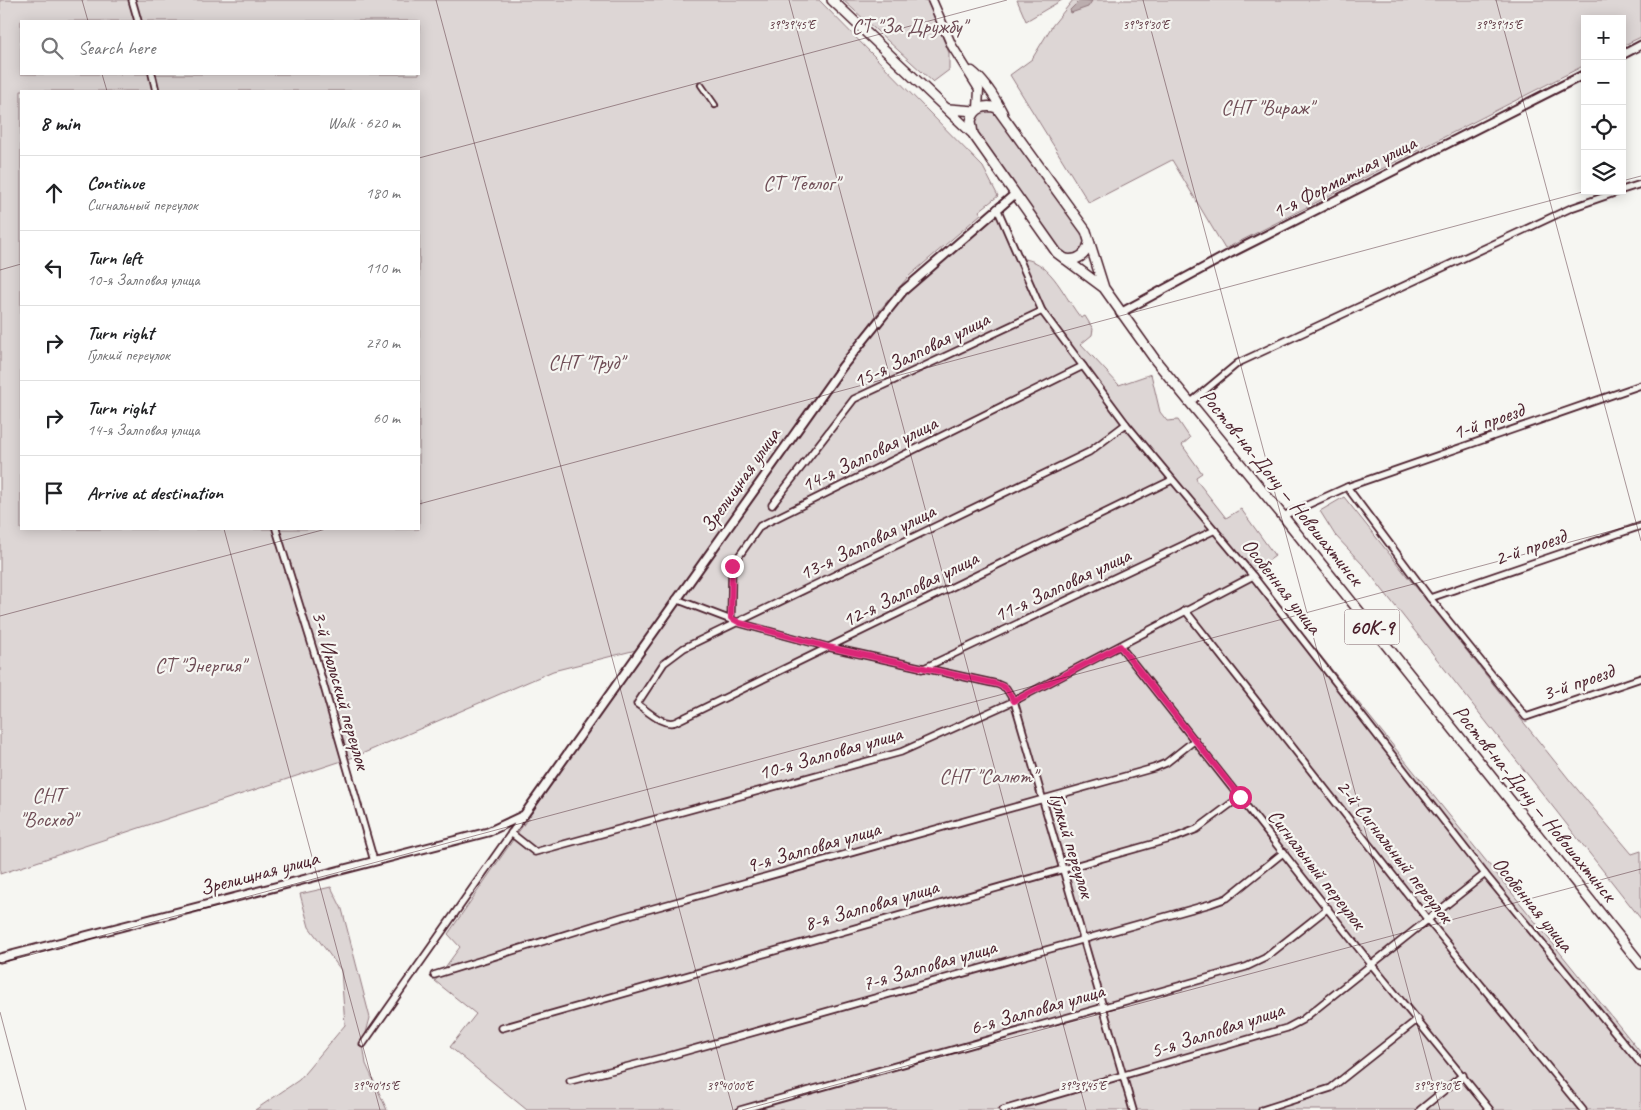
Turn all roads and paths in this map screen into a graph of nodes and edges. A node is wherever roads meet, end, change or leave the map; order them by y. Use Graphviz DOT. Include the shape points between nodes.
graph roads {
  1 [pos="132,0"];
  2 [pos="832,0"];
  3 [pos="932,0"];
  4 [pos="138,20"];
  5 [pos="1641,45"];
  6 [pos="1626,53"];
  7 [pos="964,65"];
  8 [pos="152,75"];
  9 [pos="1581,76"];
  10 [pos="701,85"];
  11 [pos="156,90"];
  12 [pos="715,105"];
  13 [pos="949,109"];
  14 [pos="976,110"];
  15 [pos="1003,113"];
  16 [pos="973,134"];
  17 [pos="1641,184"];
  18 [pos="1626,189"];
  19 [pos="1015,194"];
  20 [pos="1609,195"];
  21 [pos="997,208"];
  22 [pos="1089,243"];
  23 [pos="1064,258"];
  24 [pos="1104,288"];
  25 [pos="1042,311"];
  26 [pos="1120,313"];
  27 [pos="1083,366"];
  28 [pos="1641,385"];
  29 [pos="1190,403"];
  30 [pos="1126,424"];
  31 [pos="1172,480"];
  32 [pos="1347,488"];
  33 [pos="772,505"];
  34 [pos="1283,516"];
  35 [pos="1641,526"];
  36 [pos="276,530"];
  37 [pos="1216,530"];
  38 [pos="1253,576"];
  39 [pos="1430,598"];
  40 [pos="676,599"];
  41 [pos="1185,610"];
  42 [pos="731,618"];
  43 [pos="740,623"];
  44 [pos="1120,646"];
  45 [pos="828,647"];
  46 [pos="922,669"];
  47 [pos="1641,678"];
  48 [pos="1014,701"];
  49 [pos="637,704"];
  50 [pos="1195,740"];
  51 [pos="1240,797"];
  52 [pos="1042,800"];
  53 [pos="524,815"];
  54 [pos="511,833"];
  55 [pos="1284,852"];
  56 [pos="374,861"];
  57 [pos="1062,868"];
  58 [pos="1485,874"];
  59 [pos="1328,908"];
  60 [pos="1428,920"];
  61 [pos="1084,939"];
  62 [pos="0,958"];
  63 [pos="1372,964"];
  64 [pos="1641,964"];
  65 [pos="434,975"];
  66 [pos="1104,1007"];
  67 [pos="1418,1019"];
  68 [pos="502,1028"];
  69 [pos="363,1044"];
  70 [pos="1641,1064"];
  71 [pos="1123,1076"];
  72 [pos="1463,1076"];
  73 [pos="570,1081"];
  74 [pos="740,1110"];
  75 [pos="1003,1110"];
  76 [pos="1134,1110"];
  77 [pos="1262,1110"];
  78 [pos="1420,1110"];
  79 [pos="1490,1110"];
  80 [pos="1583,1110"];
  1 -- 4 [label="street"];
  2 -- 13 [label="main road"];
  3 -- 7 [label="main road"];
  5 -- 6 [label="street"];
  7 -- 14 [label="main road" via="979,90"];
  7 -- 15 [label="main road" via="981,78 996,97"];
  8 -- 11 [label="street"];
  9 -- 26 [label="street, 1-я Форматная улица"];
  10 -- 12 [label="street"];
  13 -- 14 [label="main road"];
  13 -- 16 [label="main road"];
  14 -- 15 [label="main road" via="991,106"];
  14 -- 16 [label="main road" via="970,121"];
  15 -- 22 [label="main road" via="1086,231"];
  16 -- 19 [label="main road"];
  17 -- 18 [label="street"];
  19 -- 21 [label="street, Зрелищная улица"];
  19 -- 23 [label="main road" via="1057,253"];
  20 -- 29 [label="street" via="1571,208 1238,363"];
  21 -- 25 [label="street, Особенная улица"];
  21 -- 40 [label="street, Зрелищная улица" via="903,291 842,367"];
  22 -- 23 [label="main road" via="1079,258"];
  22 -- 24 [label="main road"];
  23 -- 24 [label="main road"];
  24 -- 26 [label="main road, Ростов-на-Дону — Новошахтинск / 60К-9"];
  25 -- 27 [label="street, Особенная улица"];
  25 -- 33 [label="street, 15-я Залповая улица" via="854,399"];
  26 -- 29 [label="main road, Ростов-на-Дону — Новошахтинск / 60К-9"];
  27 -- 30 [label="street, Особенная улица"];
  27 -- 42 [label="street, 14-я Залповая улица" via="760,526 732,566"];
  28 -- 32 [label="street, 1-й проезд"];
  29 -- 34 [label="main road, Ростов-на-Дону — Новошахтинск / 60К-9"];
  30 -- 31 [label="street, Особенная улица"];
  30 -- 43 [label="street, 13-я Залповая улица" via="1089,452"];
  31 -- 37 [label="street, Особенная улица"];
  31 -- 45 [label="street, 12-я Залповая улица"];
  32 -- 34 [label="street, 1-й проезд"];
  32 -- 39 [label="street"];
  34 -- 64 [label="main road, Ростов-на-Дону — Новошахтинск / 60К-9"];
  35 -- 39 [label="street, 2-й проезд"];
  36 -- 56 [label="street, 3-й Июльский переулок"];
  37 -- 38 [label="street, Особенная улица"];
  37 -- 46 [label="street, 11-я Залповая улица"];
  38 -- 41 [label="street, 10-я Залповая улица"];
  38 -- 58 [label="street, Особенная улица"];
  39 -- 47 [label="street, 3-й проезд" via="1526,717"];
  40 -- 42 [label="street, Гулкий переулок"];
  40 -- 53 [label="street, Зрелищная улица"];
  41 -- 44 [label="street, 10-я Залповая улица"];
  41 -- 60 [label="street, 2-й Сигнальный переулок"];
  42 -- 43 [label="street, Гулкий переулок"];
  43 -- 45 [label="street, Гулкий переулок"];
  43 -- 49 [label="street, 13-я Залповая улица" via="684,648 664,663"];
  44 -- 48 [label="street, 10-я Залповая улица"];
  44 -- 50 [label="street, Сигнальный переулок"];
  45 -- 46 [label="street, Гулкий переулок"];
  45 -- 49 [label="street, 12-я Залповая улица" via="669,724"];
  46 -- 48 [label="street, Гулкий переулок" via="997,684 1006,688"];
  48 -- 52 [label="street, Гулкий переулок"];
  48 -- 54 [label="street, 10-я Залповая улица" via="901,752 544,850 534,852"];
  50 -- 51 [label="street, Сигнальный переулок"];
  50 -- 52 [label="street, 9-я Залповая улица" via="1166,763"];
  51 -- 55 [label="street, Сигнальный переулок"];
  51 -- 57 [label="street, 8-я Залповая улица" via="1197,829 1177,837"];
  52 -- 57 [label="street, Гулкий переулок"];
  52 -- 65 [label="street, 9-я Залповая улица" via="631,914"];
  53 -- 54 [label="street, Зрелищная улица"];
  53 -- 56 [label="street, Зрелищная улица" via="488,832"];
  54 -- 69 [label="street, Зрелищная улица"];
  55 -- 59 [label="street, Сигнальный переулок"];
  55 -- 61 [label="street, 7-я Залповая улица" via="1227,898"];
  56 -- 62 [label="street, Зрелищная улица"];
  57 -- 61 [label="street, Гулкий переулок"];
  57 -- 68 [label="street, 8-я Залповая улица"];
  58 -- 60 [label="street, 5-я Залповая улица"];
  58 -- 70 [label="street, Особенная улица"];
  59 -- 63 [label="street, Сигнальный переулок"];
  59 -- 66 [label="street, 6-я Залповая улица" via="1265,958 1246,967"];
  60 -- 63 [label="street, 5-я Залповая улица"];
  60 -- 80 [label="street, 2-й Сигнальный переулок"];
  61 -- 66 [label="street, Гулкий переулок"];
  61 -- 73 [label="street, 7-я Залповая улица"];
  63 -- 67 [label="street, Сигнальный переулок"];
  63 -- 71 [label="street, 5-я Залповая улица" via="1302,1020 1286,1028"];
  66 -- 71 [label="street, Гулкий переулок"];
  66 -- 74 [label="street, 6-я Залповая улица"];
  67 -- 72 [label="street, Сигнальный переулок"];
  67 -- 77 [label="street" via="1331,1088"];
  71 -- 75 [label="street, 5-я Залповая улица"];
  71 -- 76 [label="street, Гулкий переулок"];
  72 -- 78 [label="street"];
  72 -- 79 [label="street, Сигнальный переулок"];
}
